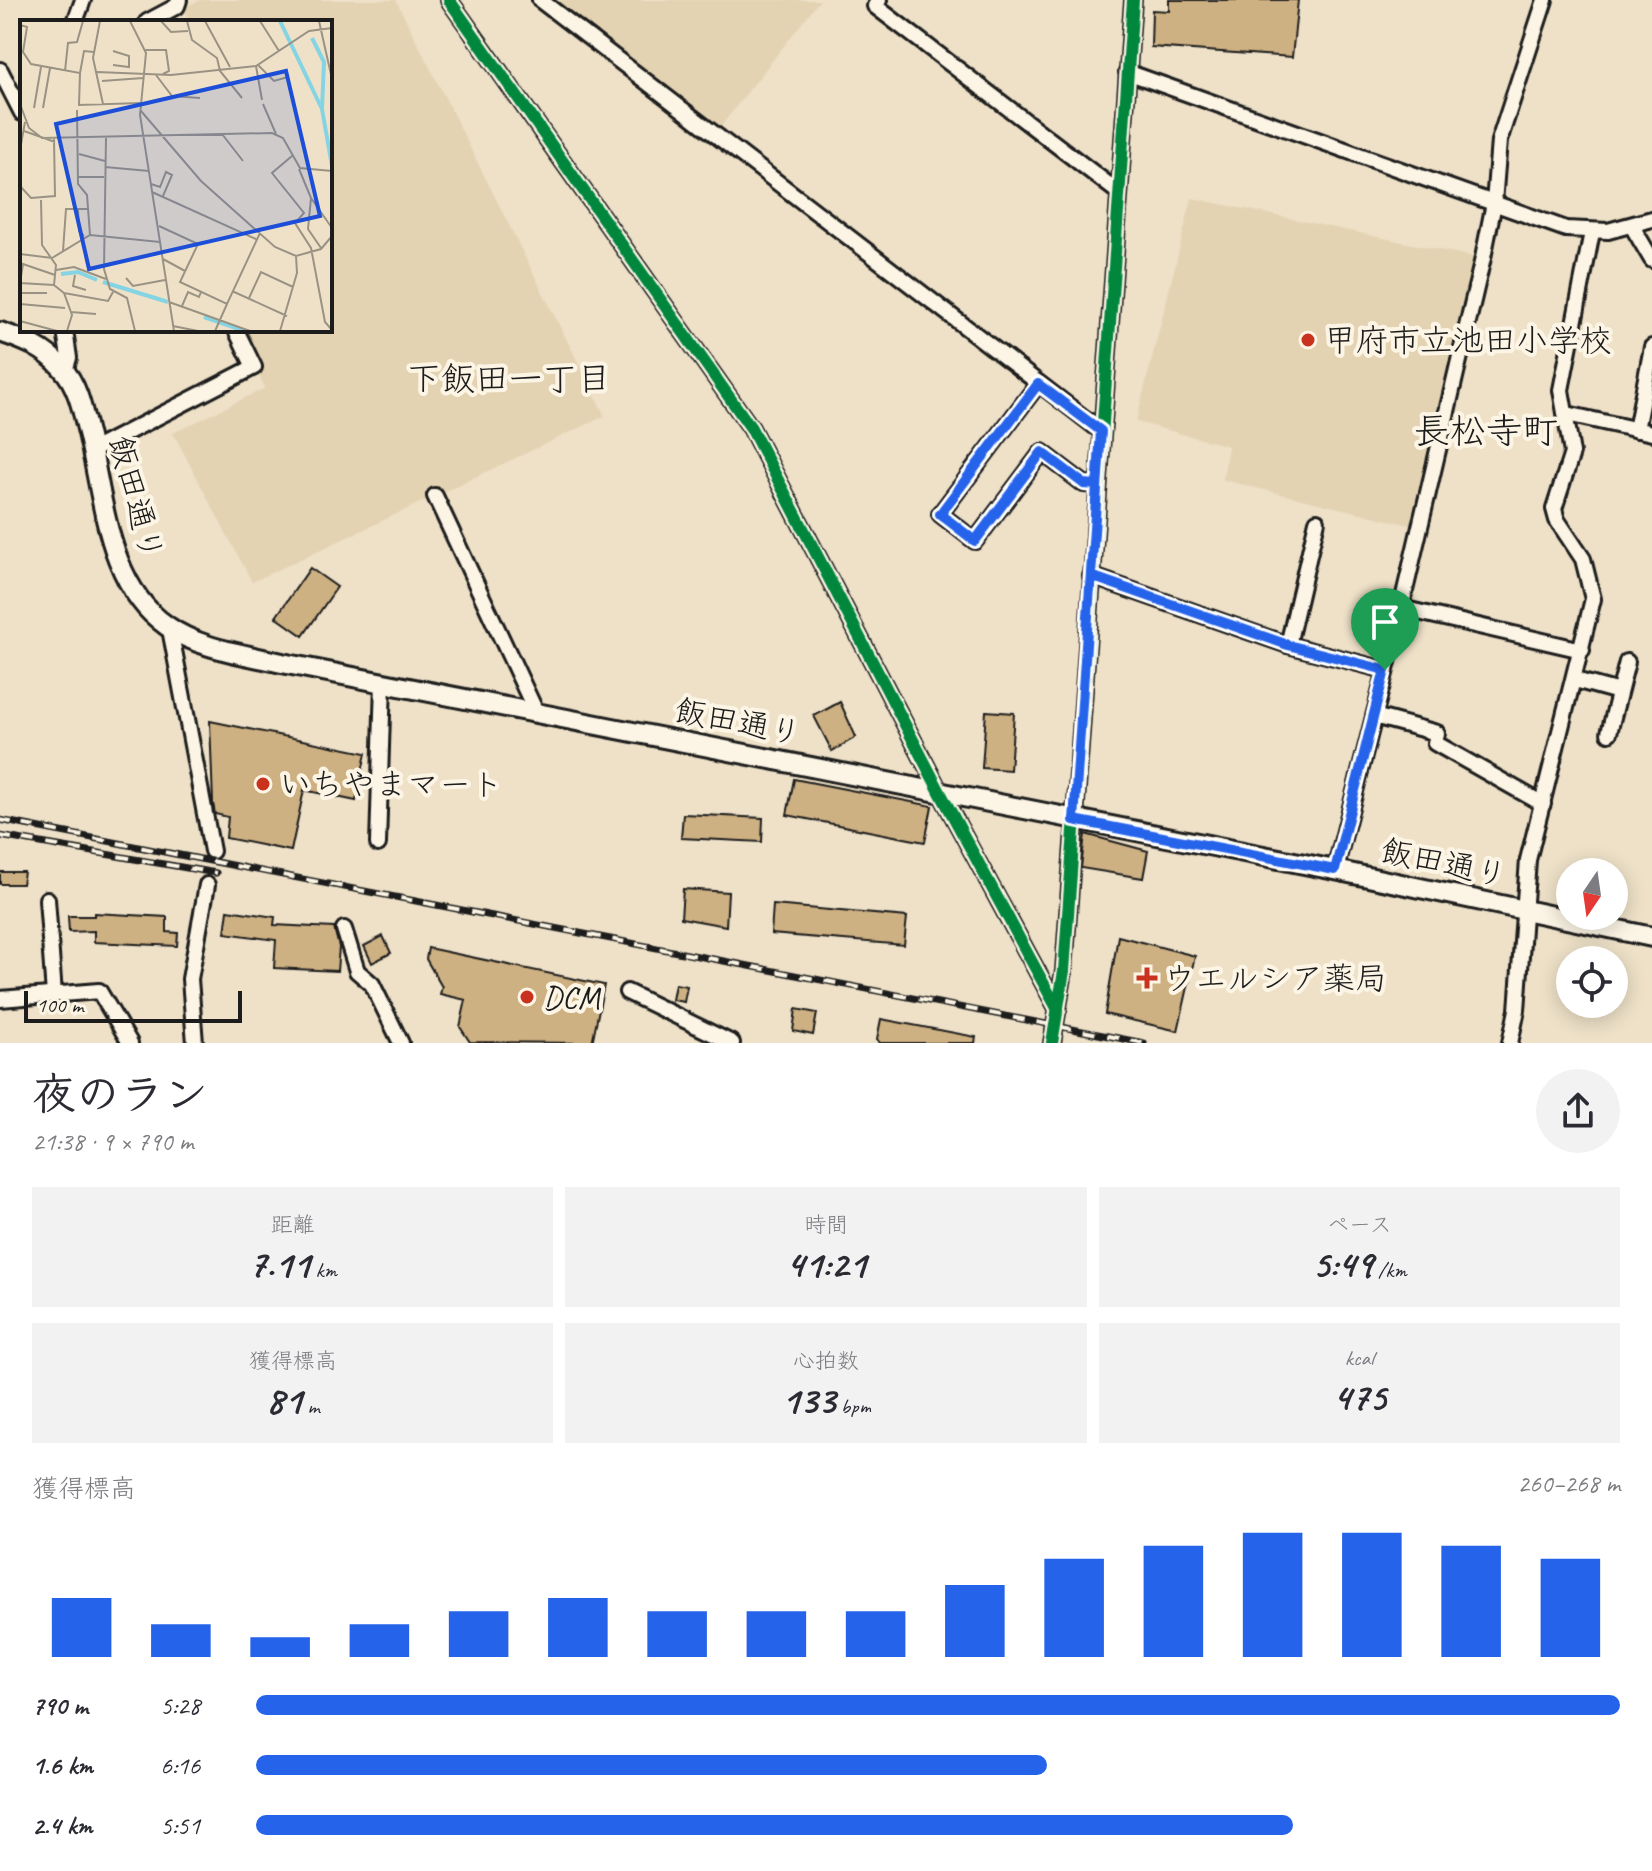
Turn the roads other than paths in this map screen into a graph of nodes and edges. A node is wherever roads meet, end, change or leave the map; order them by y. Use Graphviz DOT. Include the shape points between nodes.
graph roads {
  1 [pos="83,0"];
  2 [pos="179,0"];
  3 [pos="449,0"];
  4 [pos="540,0"];
  5 [pos="879,0"];
  6 [pos="1133,0"];
  7 [pos="1545,0"];
  8 [pos="76,20"];
  9 [pos="151,20"];
  10 [pos="0,70"];
  11 [pos="1127,72"];
  12 [pos="20,109"];
  13 [pos="1118,192"];
  14 [pos="1494,203"];
  15 [pos="1652,219"];
  16 [pos="1632,226"];
  17 [pos="1592,232"];
  18 [pos="1652,260"];
  19 [pos="0,332"];
  20 [pos="65,332"];
  21 [pos="237,332"];
  22 [pos="1652,347"];
  23 [pos="65,371"];
  24 [pos="1038,384"];
  25 [pos="1567,414"];
  26 [pos="1636,430"];
  27 [pos="1101,431"];
  28 [pos="1652,433"];
  29 [pos="93,450"];
  30 [pos="1097,485"];
  31 [pos="435,496"];
  32 [pos="1317,521"];
  33 [pos="1091,576"];
  34 [pos="1401,608"];
  35 [pos="170,629"];
  36 [pos="1288,645"];
  37 [pos="1582,650"];
  38 [pos="1627,662"];
  39 [pos="1385,670"];
  40 [pos="1575,680"];
  41 [pos="383,682"];
  42 [pos="1619,692"];
  43 [pos="536,712"];
  44 [pos="1374,716"];
  45 [pos="1609,733"];
  46 [pos="940,792"];
  47 [pos="1543,804"];
  48 [pos="1074,820"];
  49 [pos="378,844"];
  50 [pos="212,851"];
  51 [pos="1335,870"];
  52 [pos="207,885"];
  53 [pos="47,899"];
  54 [pos="1522,910"];
  55 [pos="344,929"];
  56 [pos="1652,937"];
  57 [pos="627,992"];
  58 [pos="54,995"];
  59 [pos="0,999"];
  60 [pos="1058,1010"];
  61 [pos="130,1043"];
  62 [pos="195,1043"];
  63 [pos="401,1043"];
  64 [pos="732,1043"];
  65 [pos="1052,1043"];
  66 [pos="1510,1043"];
  1 -- 8 [label="street"];
  2 -- 9 [label="street"];
  3 -- 46 [label="street" via="751,428"];
  4 -- 24 [label="street"];
  5 -- 13 [label="street" via="875,6"];
  6 -- 11 [label="street"];
  7 -- 14 [label="street" via="1499,141"];
  10 -- 12 [label="street"];
  11 -- 13 [label="street"];
  11 -- 14 [label="street"];
  13 -- 27 [label="street"];
  14 -- 17 [label="street" via="1566,229"];
  14 -- 34 [label="street"];
  15 -- 16 [label="street"];
  16 -- 17 [label="street"];
  16 -- 18 [label="street"];
  17 -- 25 [label="street" via="1561,390"];
  19 -- 23 [label="main road, 飯田通り" via="32,343"];
  20 -- 23 [label="street"];
  21 -- 29 [label="street" via="254,367"];
  22 -- 26 [label="street"];
  23 -- 29 [label="main road, 飯田通り" via="79,397"];
  24 -- 27 [label="street"];
  24 -- 30 [label="street" via="940,514 975,541 1042,452 1084,484"];
  25 -- 26 [label="street"];
  25 -- 37 [label="street" via="1572,453 1554,509 1591,581 1593,599"];
  26 -- 28 [label="street"];
  27 -- 30 [label="street"];
  29 -- 35 [label="main road, 飯田通り" via="129,588"];
  30 -- 33 [label="street"];
  31 -- 43 [label="street"];
  32 -- 36 [label="street"];
  33 -- 36 [label="street"];
  33 -- 48 [label="street"];
  34 -- 37 [label="street"];
  34 -- 39 [label="street"];
  35 -- 41 [label="main road, 飯田通り" via="225,649"];
  35 -- 50 [label="street"];
  36 -- 39 [label="street"];
  37 -- 40 [label="street"];
  38 -- 42 [label="street"];
  39 -- 44 [label="street"];
  40 -- 42 [label="street"];
  40 -- 47 [label="street"];
  41 -- 43 [label="main road, 飯田通り"];
  41 -- 49 [label="street"];
  42 -- 45 [label="street"];
  43 -- 46 [label="main road, 飯田通り"];
  44 -- 47 [label="street" via="1437,733 1435,743"];
  44 -- 51 [label="street"];
  46 -- 48 [label="main road, 飯田通り"];
  46 -- 60 [label="street"];
  47 -- 54 [label="street"];
  48 -- 51 [label="main road, 飯田通り"];
  48 -- 60 [label="street"];
  51 -- 54 [label="main road, 飯田通り"];
  52 -- 62 [label="street" via="190,979"];
  53 -- 58 [label="street"];
  54 -- 56 [label="main road, 飯田通り"];
  54 -- 66 [label="street" via="1517,1010"];
  55 -- 63 [label="street" via="357,971 372,984"];
  57 -- 64 [label="street"];
  58 -- 59 [label="street"];
  58 -- 61 [label="street" via="99,991"];
  60 -- 65 [label="street"];
}
